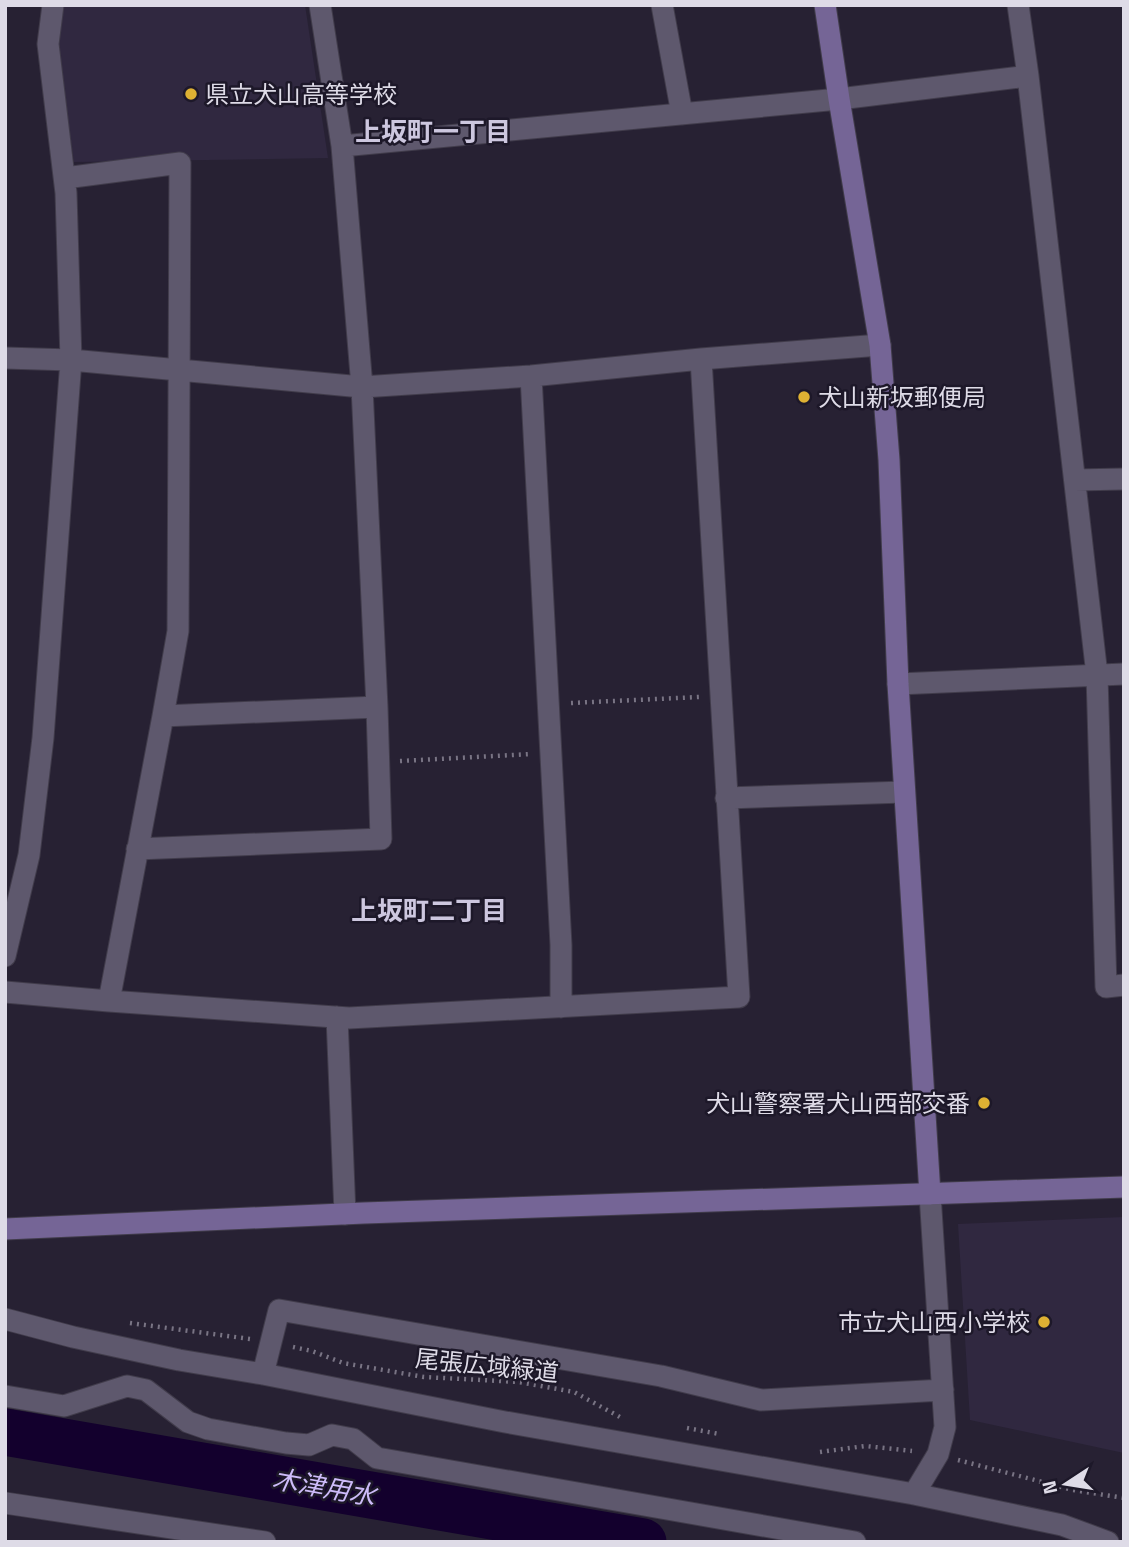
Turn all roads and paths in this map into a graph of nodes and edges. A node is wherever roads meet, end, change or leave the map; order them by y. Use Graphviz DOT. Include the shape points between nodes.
graph roads {
  1 [pos="53,5"];
  2 [pos="320,5"];
  3 [pos="662,5"];
  4 [pos="825,5"];
  5 [pos="1018,5"];
  6 [pos="1028,76"];
  7 [pos="839,99"];
  8 [pos="682,114"];
  9 [pos="342,146"];
  10 [pos="65,178"];
  11 [pos="880,345"];
  12 [pos="5,358"];
  13 [pos="701,359"];
  14 [pos="71,360"];
  15 [pos="180,369"];
  16 [pos="531,376"];
  17 [pos="362,387"];
  18 [pos="1124,479"];
  19 [pos="1075,480"];
  20 [pos="1097,674"];
  21 [pos="1124,674"];
  22 [pos="898,684"];
  23 [pos="720,696"];
  24 [pos="549,704"];
  25 [pos="377,707"];
  26 [pos="163,716"];
  27 [pos="550,753"];
  28 [pos="378,763"];
  29 [pos="904,792"];
  30 [pos="726,797"];
  31 [pos="137,849"];
  32 [pos="5,956"];
  33 [pos="1124,985"];
  34 [pos="5,992"];
  35 [pos="109,1001"];
  36 [pos="561,1007"];
  37 [pos="337,1017"];
  38 [pos="1124,1187"];
  39 [pos="930,1194"];
  40 [pos="345,1214"];
  41 [pos="5,1229"];
  42 [pos="5,1318"];
  43 [pos="122,1321"];
  44 [pos="272,1342"];
  45 [pos="263,1374"];
  46 [pos="943,1390"];
  47 [pos="5,1396"];
  48 [pos="624,1419"];
  49 [pos="678,1427"];
  50 [pos="730,1436"];
  51 [pos="818,1452"];
  52 [pos="938,1454"];
  53 [pos="914,1494"];
  54 [pos="1124,1498"];
  55 [pos="5,1503"];
  56 [pos="265,1542"];
  57 [pos="855,1542"];
  58 [pos="1108,1542"];
  1 -- 10 [label="street" via="48,44"];
  2 -- 9 [label="street"];
  3 -- 8 [label="street"];
  4 -- 7 [label="street"];
  5 -- 6 [label="street"];
  6 -- 7 [label="street"];
  6 -- 19 [label="street"];
  7 -- 8 [label="street"];
  7 -- 11 [label="street"];
  8 -- 9 [label="street"];
  9 -- 17 [label="street"];
  10 -- 14 [label="street"];
  10 -- 15 [label="street" via="180,163"];
  11 -- 13 [label="street"];
  11 -- 22 [label="street"];
  12 -- 14 [label="street"];
  13 -- 16 [label="street"];
  13 -- 23 [label="street"];
  14 -- 15 [label="street"];
  14 -- 32 [label="street" via="43,738 29,855"];
  15 -- 17 [label="street"];
  15 -- 26 [label="street" via="178,631"];
  16 -- 17 [label="street"];
  16 -- 24 [label="street"];
  17 -- 25 [label="street"];
  18 -- 19 [label="street"];
  19 -- 20 [label="street"];
  20 -- 21 [label="street"];
  20 -- 22 [label="street"];
  20 -- 33 [label="street" via="1106,987"];
  22 -- 29 [label="street"];
  23 -- 24 [label="path"];
  23 -- 30 [label="street"];
  24 -- 27 [label="street"];
  25 -- 26 [label="street"];
  25 -- 28 [label="street"];
  26 -- 31 [label="street"];
  27 -- 28 [label="path"];
  27 -- 36 [label="street"];
  28 -- 31 [label="street" via="381,839"];
  29 -- 30 [label="street"];
  29 -- 39 [label="street"];
  30 -- 36 [label="street" via="739,997"];
  31 -- 35 [label="street"];
  34 -- 35 [label="street"];
  35 -- 37 [label="street"];
  36 -- 37 [label="street"];
  37 -- 40 [label="street"];
  38 -- 39 [label="street"];
  39 -- 40 [label="street"];
  39 -- 46 [label="street"];
  40 -- 41 [label="street"];
  42 -- 45 [label="street" via="73,1337"];
  43 -- 44 [label="path, 尾張広域緑道"];
  44 -- 45 [label="street"];
  44 -- 46 [label="street" via="279,1310 661,1376 761,1400"];
  44 -- 48 [label="path, 尾張広域緑道" via="343,1363 425,1377 519,1382 574,1392"];
  45 -- 53 [label="street"];
  46 -- 52 [label="street" via="945,1427"];
  47 -- 57 [label="street" via="64,1406 127,1386 146,1390 188,1422 208,1429 309,1445 332,1435 353,1439 377,1458"];
  49 -- 50 [label="path"];
  51 -- 52 [label="path" via="865,1446"];
  52 -- 53 [label="street"];
  52 -- 54 [label="path" via="1073,1490"];
  53 -- 58 [label="street" via="1062,1525"];
  55 -- 56 [label="street"];
}
